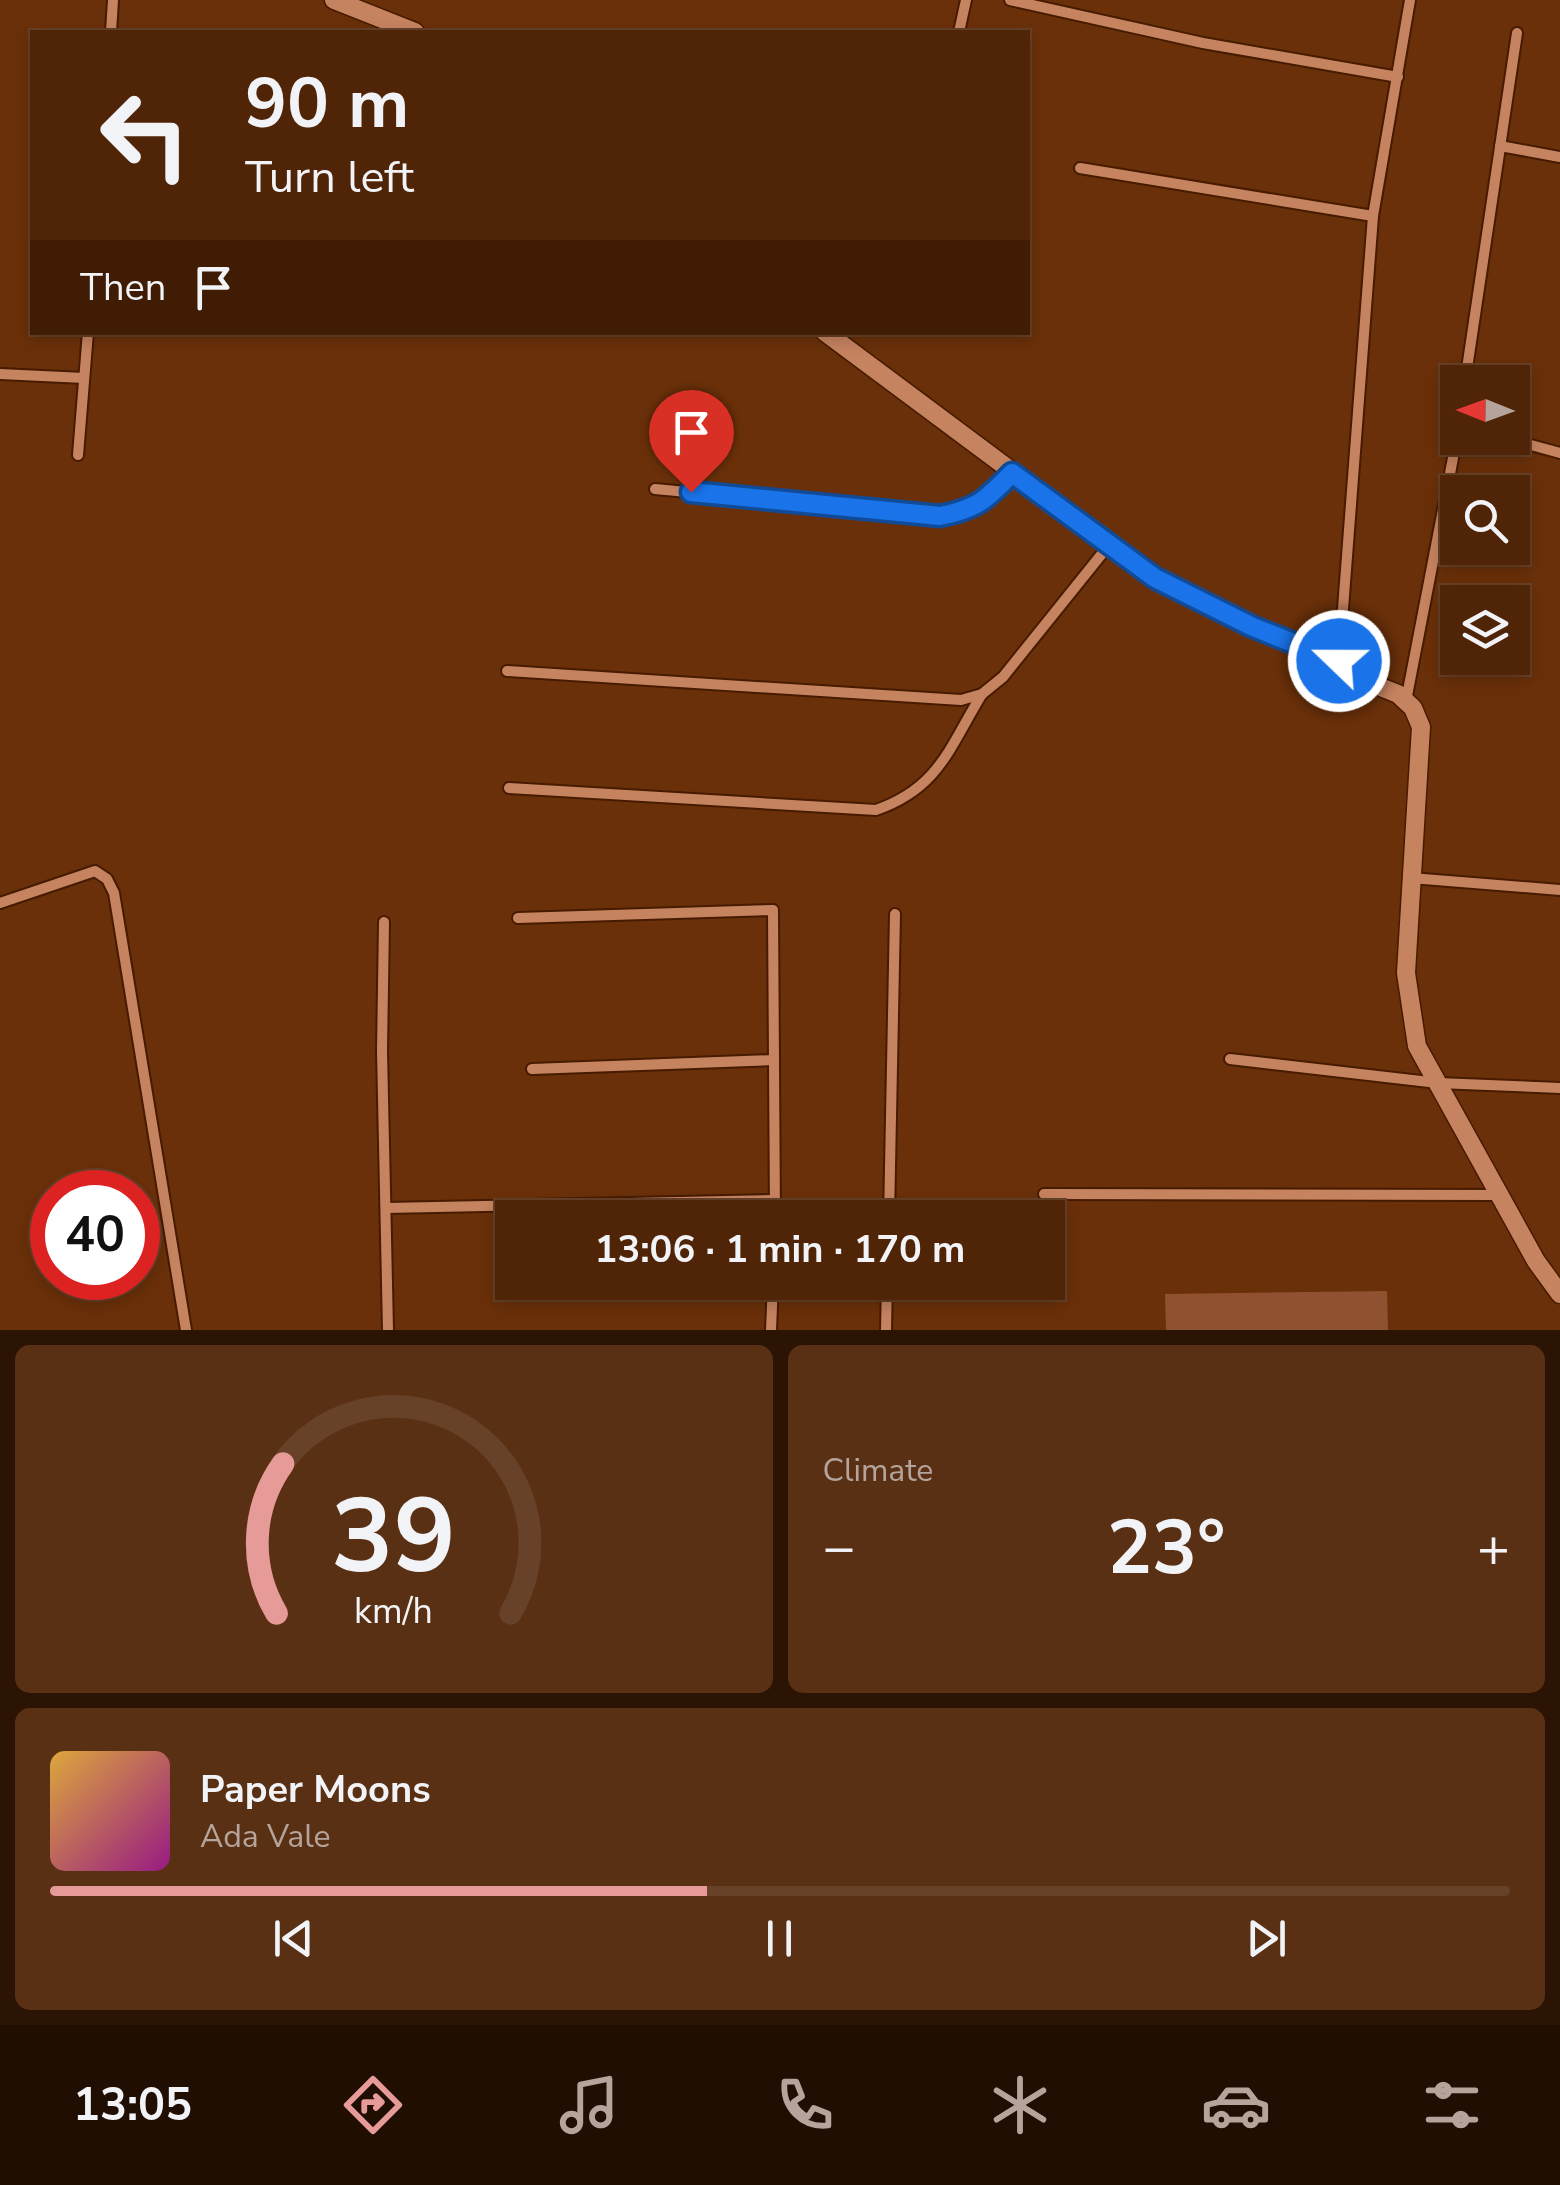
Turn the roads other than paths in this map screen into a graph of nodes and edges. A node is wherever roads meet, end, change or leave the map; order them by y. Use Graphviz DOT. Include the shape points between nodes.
graph roads {
  1 [pos="113,0"];
  2 [pos="334,0"];
  3 [pos="966,0"];
  4 [pos="1010,0"];
  5 [pos="1410,0"];
  6 [pos="111,30"];
  7 [pos="410,30"];
  8 [pos="959,30"];
  9 [pos="1517,33"];
  10 [pos="1398,78"];
  11 [pos="1500,146"];
  12 [pos="1560,157"];
  13 [pos="1080,168"];
  14 [pos="1373,216"];
  15 [pos="88,335"];
  16 [pos="829,335"];
  17 [pos="1468,365"];
  18 [pos="0,374"];
  19 [pos="84,378"];
  20 [pos="1530,445"];
  21 [pos="1560,453"];
  22 [pos="78,454"];
  23 [pos="1454,455"];
  24 [pos="1012,473"];
  25 [pos="655,488"];
  26 [pos="1109,545"];
  27 [pos="1339,661"];
  28 [pos="507,672"];
  29 [pos="982,694"];
  30 [pos="1406,702"];
  31 [pos="509,788"];
  32 [pos="1410,878"];
  33 [pos="1560,890"];
  34 [pos="0,902"];
  35 [pos="895,914"];
  36 [pos="518,918"];
  37 [pos="384,922"];
  38 [pos="1230,1059"];
  39 [pos="774,1060"];
  40 [pos="532,1069"];
  41 [pos="1438,1082"];
  42 [pos="1560,1088"];
  43 [pos="1044,1194"];
  44 [pos="1499,1194"];
  45 [pos="775,1200"];
  46 [pos="888,1200"];
  47 [pos="495,1206"];
  48 [pos="386,1208"];
  49 [pos="1560,1294"];
  50 [pos="772,1300"];
  51 [pos="887,1300"];
  52 [pos="186,1330"];
  53 [pos="388,1330"];
  54 [pos="771,1330"];
  55 [pos="886,1330"];
  1 -- 6 [label="street"];
  2 -- 7 [label="street"];
  3 -- 8 [label="street"];
  4 -- 10 [label="street"];
  5 -- 10 [label="street"];
  9 -- 11 [label="street"];
  10 -- 14 [label="street"];
  11 -- 12 [label="street"];
  11 -- 17 [label="street"];
  13 -- 14 [label="street"];
  14 -- 27 [label="street"];
  15 -- 19 [label="street"];
  16 -- 24 [label="street"];
  18 -- 19 [label="street"];
  19 -- 22 [label="street"];
  20 -- 21 [label="street"];
  23 -- 30 [label="street"];
  24 -- 25 [label="street" via="984,502 940,516"];
  24 -- 26 [label="street"];
  26 -- 27 [label="street" via="1155,578"];
  26 -- 29 [label="street"];
  27 -- 30 [label="street"];
  28 -- 29 [label="street" via="962,700"];
  29 -- 31 [label="street" via="929,781 905,800 876,810"];
  30 -- 32 [label="street" via="1422,727"];
  32 -- 33 [label="street"];
  32 -- 41 [label="street" via="1406,973 1418,1046"];
  34 -- 52 [label="street" via="95,871 108,879"];
  35 -- 46 [label="street"];
  36 -- 39 [label="street" via="772,910"];
  37 -- 48 [label="street"];
  38 -- 41 [label="street"];
  39 -- 40 [label="street"];
  39 -- 45 [label="street"];
  41 -- 42 [label="street"];
  41 -- 44 [label="street"];
  43 -- 44 [label="street"];
  44 -- 49 [label="street"];
  47 -- 48 [label="street"];
  48 -- 53 [label="street"];
  50 -- 54 [label="street"];
  51 -- 55 [label="street"];
}
